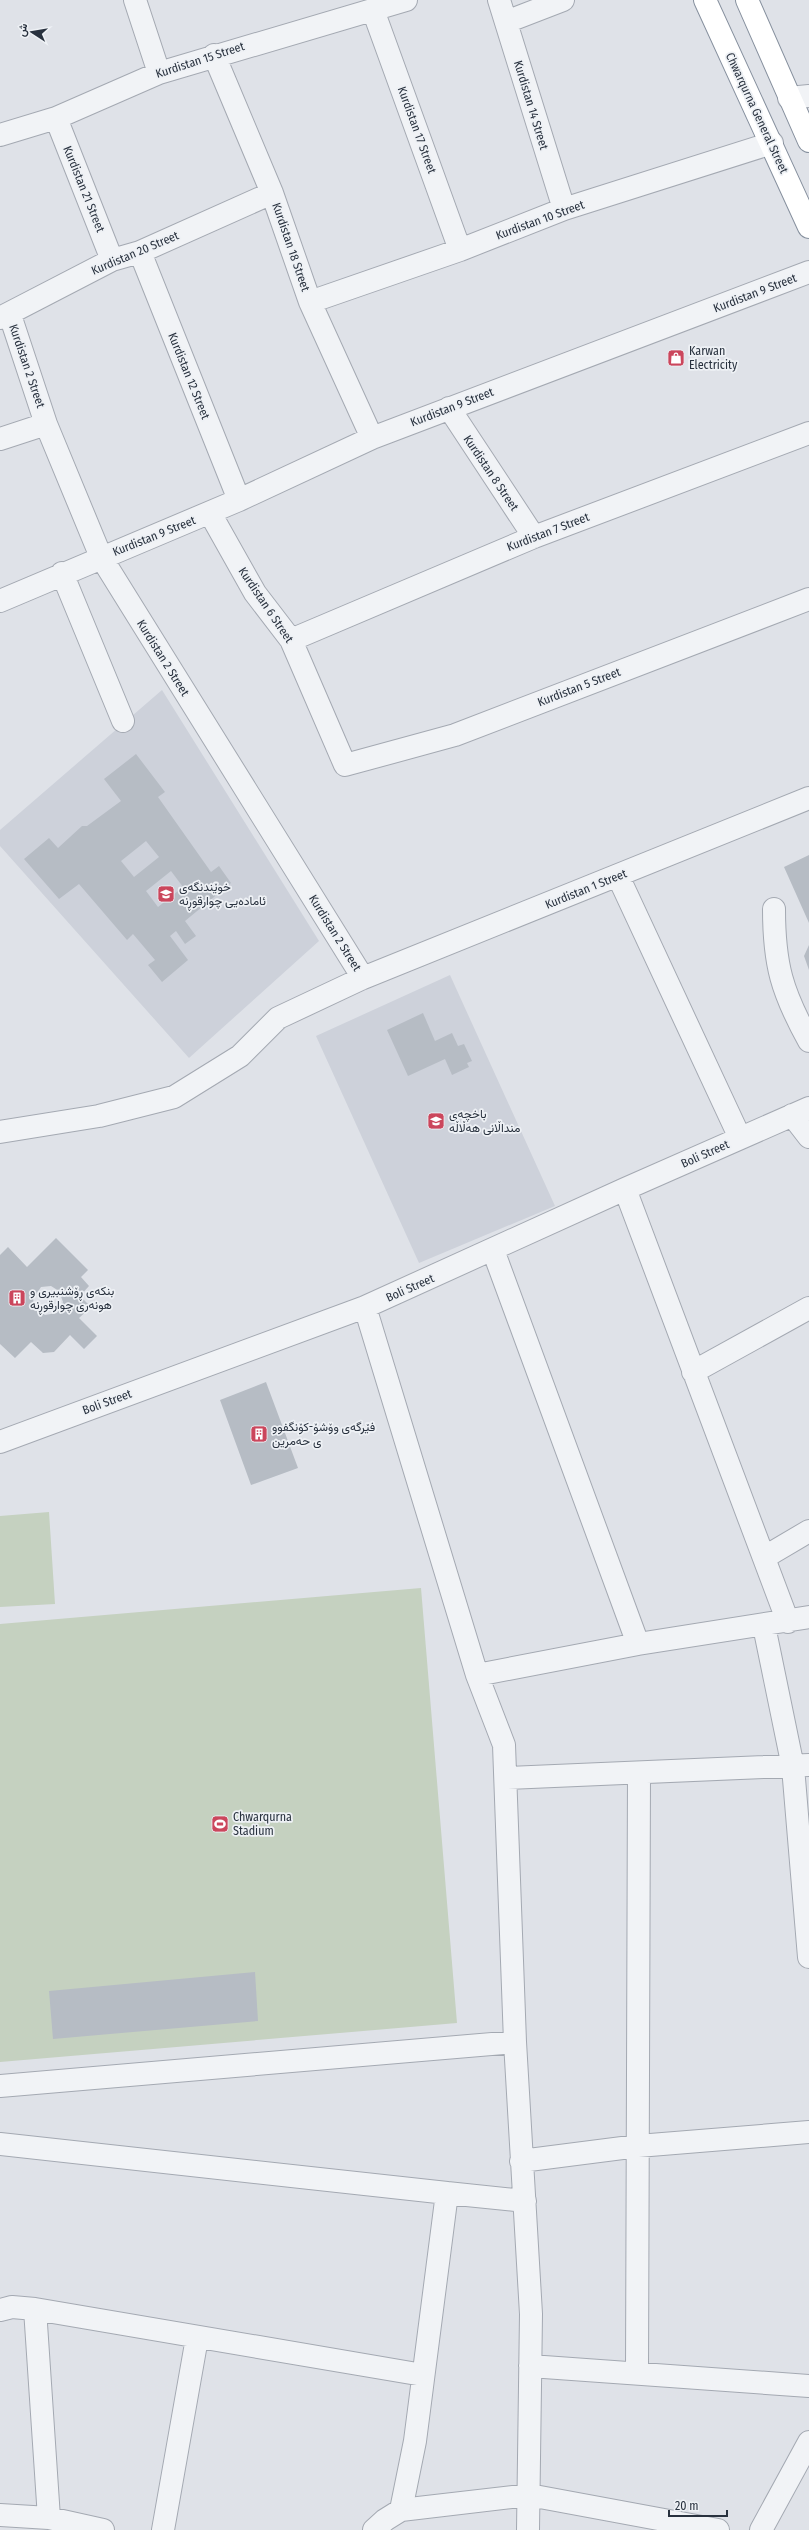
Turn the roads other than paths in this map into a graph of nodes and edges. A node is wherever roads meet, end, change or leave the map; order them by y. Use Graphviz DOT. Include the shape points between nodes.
graph roads {
  1 [pos="135,0"];
  2 [pos="406,0"];
  3 [pos="499,0"];
  4 [pos="563,0"];
  5 [pos="705,0"];
  6 [pos="747,0"];
  7 [pos="373,10"];
  8 [pos="506,22"];
  9 [pos="214,55"];
  10 [pos="159,73"];
  11 [pos="799,97"];
  12 [pos="56,118"];
  13 [pos="0,135"];
  14 [pos="809,141"];
  15 [pos="772,143"];
  16 [pos="272,193"];
  17 [pos="564,209"];
  18 [pos="809,227"];
  19 [pos="460,250"];
  20 [pos="140,252"];
  21 [pos="112,260"];
  22 [pos="809,272"];
  23 [pos="310,302"];
  24 [pos="5,316"];
  25 [pos="448,408"];
  26 [pos="46,424"];
  27 [pos="809,433"];
  28 [pos="372,438"];
  29 [pos="0,439"];
  30 [pos="239,500"];
  31 [pos="210,513"];
  32 [pos="534,537"];
  33 [pos="101,557"];
  34 [pos="62,574"];
  35 [pos="809,599"];
  36 [pos="0,601"];
  37 [pos="291,640"];
  38 [pos="123,721"];
  39 [pos="345,766"];
  40 [pos="809,798"];
  41 [pos="618,876"];
  42 [pos="774,909"];
  43 [pos="363,978"];
  44 [pos="809,1041"];
  45 [pos="801,1112"];
  46 [pos="0,1132"];
  47 [pos="809,1136"];
  48 [pos="740,1138"];
  49 [pos="625,1189"];
  50 [pos="493,1250"];
  51 [pos="366,1308"];
  52 [pos="809,1308"];
  53 [pos="693,1372"];
  54 [pos="0,1442"];
  55 [pos="809,1531"];
  56 [pos="765,1556"];
  57 [pos="799,1619"];
  58 [pos="764,1626"];
  59 [pos="638,1644"];
  60 [pos="477,1675"];
  61 [pos="801,1766"];
  62 [pos="639,1774"];
  63 [pos="507,1778"];
  64 [pos="809,1957"];
  65 [pos="515,2042"];
  66 [pos="0,2086"];
  67 [pos="809,2132"];
  68 [pos="0,2144"];
  69 [pos="638,2146"];
  70 [pos="521,2161"];
  71 [pos="447,2193"];
  72 [pos="525,2201"];
  73 [pos="35,2309"];
  74 [pos="0,2310"];
  75 [pos="197,2338"];
  76 [pos="530,2366"];
  77 [pos="637,2372"];
  78 [pos="423,2375"];
  79 [pos="809,2386"];
  80 [pos="809,2442"];
  81 [pos="529,2495"];
  82 [pos="401,2510"];
  83 [pos="0,2515"];
  84 [pos="49,2518"];
  85 [pos="103,2530"];
  86 [pos="162,2530"];
  87 [pos="374,2530"];
  88 [pos="528,2530"];
  89 [pos="718,2530"];
  90 [pos="761,2530"];
  1 -- 10 [label="street"];
  2 -- 7 [label="street, Kurdistan 15 Street"];
  3 -- 8 [label="street, Kurdistan 14 Street"];
  4 -- 8 [label="street"];
  5 -- 15 [label="highway, Chwarqurna General Street"];
  6 -- 11 [label="highway"];
  7 -- 9 [label="street, Kurdistan 15 Street"];
  7 -- 19 [label="street, Kurdistan 17 Street"];
  8 -- 17 [label="street, Kurdistan 14 Street"];
  9 -- 10 [label="street, Kurdistan 15 Street"];
  9 -- 16 [label="street, Kurdistan 18 Street"];
  10 -- 12 [label="street, Kurdistan 15 Street"];
  11 -- 14 [label="highway"];
  12 -- 13 [label="street, Kurdistan 15 Street"];
  12 -- 21 [label="street, Kurdistan 21 Street"];
  15 -- 17 [label="street, Kurdistan 10 Street"];
  15 -- 18 [label="highway, Chwarqurna General Street"];
  16 -- 20 [label="street, Kurdistan 20 Street"];
  16 -- 23 [label="street, Kurdistan 18 Street"];
  17 -- 19 [label="street, Kurdistan 10 Street"];
  19 -- 23 [label="street, Kurdistan 10 Street"];
  20 -- 21 [label="street, Kurdistan 20 Street"];
  20 -- 30 [label="street, Kurdistan 12 Street"];
  21 -- 24 [label="street, Kurdistan 20 Street"];
  22 -- 25 [label="street, Kurdistan 9 Street"];
  23 -- 28 [label="street, Kurdistan 18 Street"];
  24 -- 26 [label="street, Kurdistan 2 Street"];
  25 -- 28 [label="street, Kurdistan 9 Street"];
  25 -- 32 [label="street, Kurdistan 8 Street"];
  26 -- 29 [label="street"];
  26 -- 33 [label="street, Kurdistan 2 Street"];
  27 -- 32 [label="street, Kurdistan 7 Street"];
  28 -- 30 [label="street, Kurdistan 9 Street"];
  30 -- 31 [label="street, Kurdistan 9 Street"];
  31 -- 33 [label="street, Kurdistan 9 Street"];
  31 -- 37 [label="street, Kurdistan 6 Street" via="255,593"];
  32 -- 37 [label="street, Kurdistan 7 Street"];
  33 -- 34 [label="street, Kurdistan 9 Street"];
  33 -- 43 [label="street, Kurdistan 2 Street"];
  34 -- 36 [label="street, Kurdistan 9 Street"];
  34 -- 38 [label="street"];
  35 -- 39 [label="street, Kurdistan 5 Street" via="455,735"];
  37 -- 39 [label="street, Kurdistan 6 Street"];
  40 -- 41 [label="street, Kurdistan 1 Street"];
  41 -- 43 [label="street, Kurdistan 1 Street"];
  41 -- 48 [label="street"];
  42 -- 44 [label="street" via="774,948 783,989"];
  43 -- 46 [label="street, Kurdistan 1 Street" via="278,1018 240,1056 174,1097 99,1116"];
  45 -- 47 [label="street"];
  45 -- 48 [label="street, Boli Street"];
  48 -- 49 [label="street, Boli Street"];
  49 -- 50 [label="street, Boli Street"];
  49 -- 53 [label="street"];
  50 -- 51 [label="street, Boli Street"];
  50 -- 59 [label="street"];
  51 -- 54 [label="street, Boli Street"];
  51 -- 60 [label="street"];
  52 -- 53 [label="street"];
  53 -- 56 [label="street"];
  55 -- 56 [label="street"];
  56 -- 57 [label="street"];
  57 -- 58 [label="street"];
  58 -- 59 [label="street"];
  58 -- 61 [label="street"];
  59 -- 60 [label="street"];
  60 -- 63 [label="street" via="504,1746"];
  61 -- 62 [label="street"];
  61 -- 64 [label="street"];
  62 -- 63 [label="street"];
  62 -- 69 [label="street"];
  63 -- 65 [label="street"];
  65 -- 66 [label="street"];
  65 -- 70 [label="street"];
  67 -- 69 [label="street"];
  68 -- 71 [label="street"];
  69 -- 70 [label="street"];
  69 -- 77 [label="street"];
  70 -- 72 [label="street"];
  71 -- 72 [label="street"];
  71 -- 78 [label="street"];
  72 -- 76 [label="street" via="531,2314"];
  73 -- 74 [label="street"];
  73 -- 75 [label="street"];
  73 -- 84 [label="street"];
  75 -- 78 [label="street"];
  75 -- 86 [label="street"];
  76 -- 77 [label="street"];
  76 -- 81 [label="street"];
  77 -- 79 [label="street"];
  78 -- 82 [label="street" via="415,2441"];
  80 -- 90 [label="street"];
  81 -- 82 [label="street"];
  81 -- 88 [label="street"];
  81 -- 89 [label="street"];
  82 -- 87 [label="street"];
  83 -- 84 [label="street"];
  84 -- 85 [label="street"];
}
